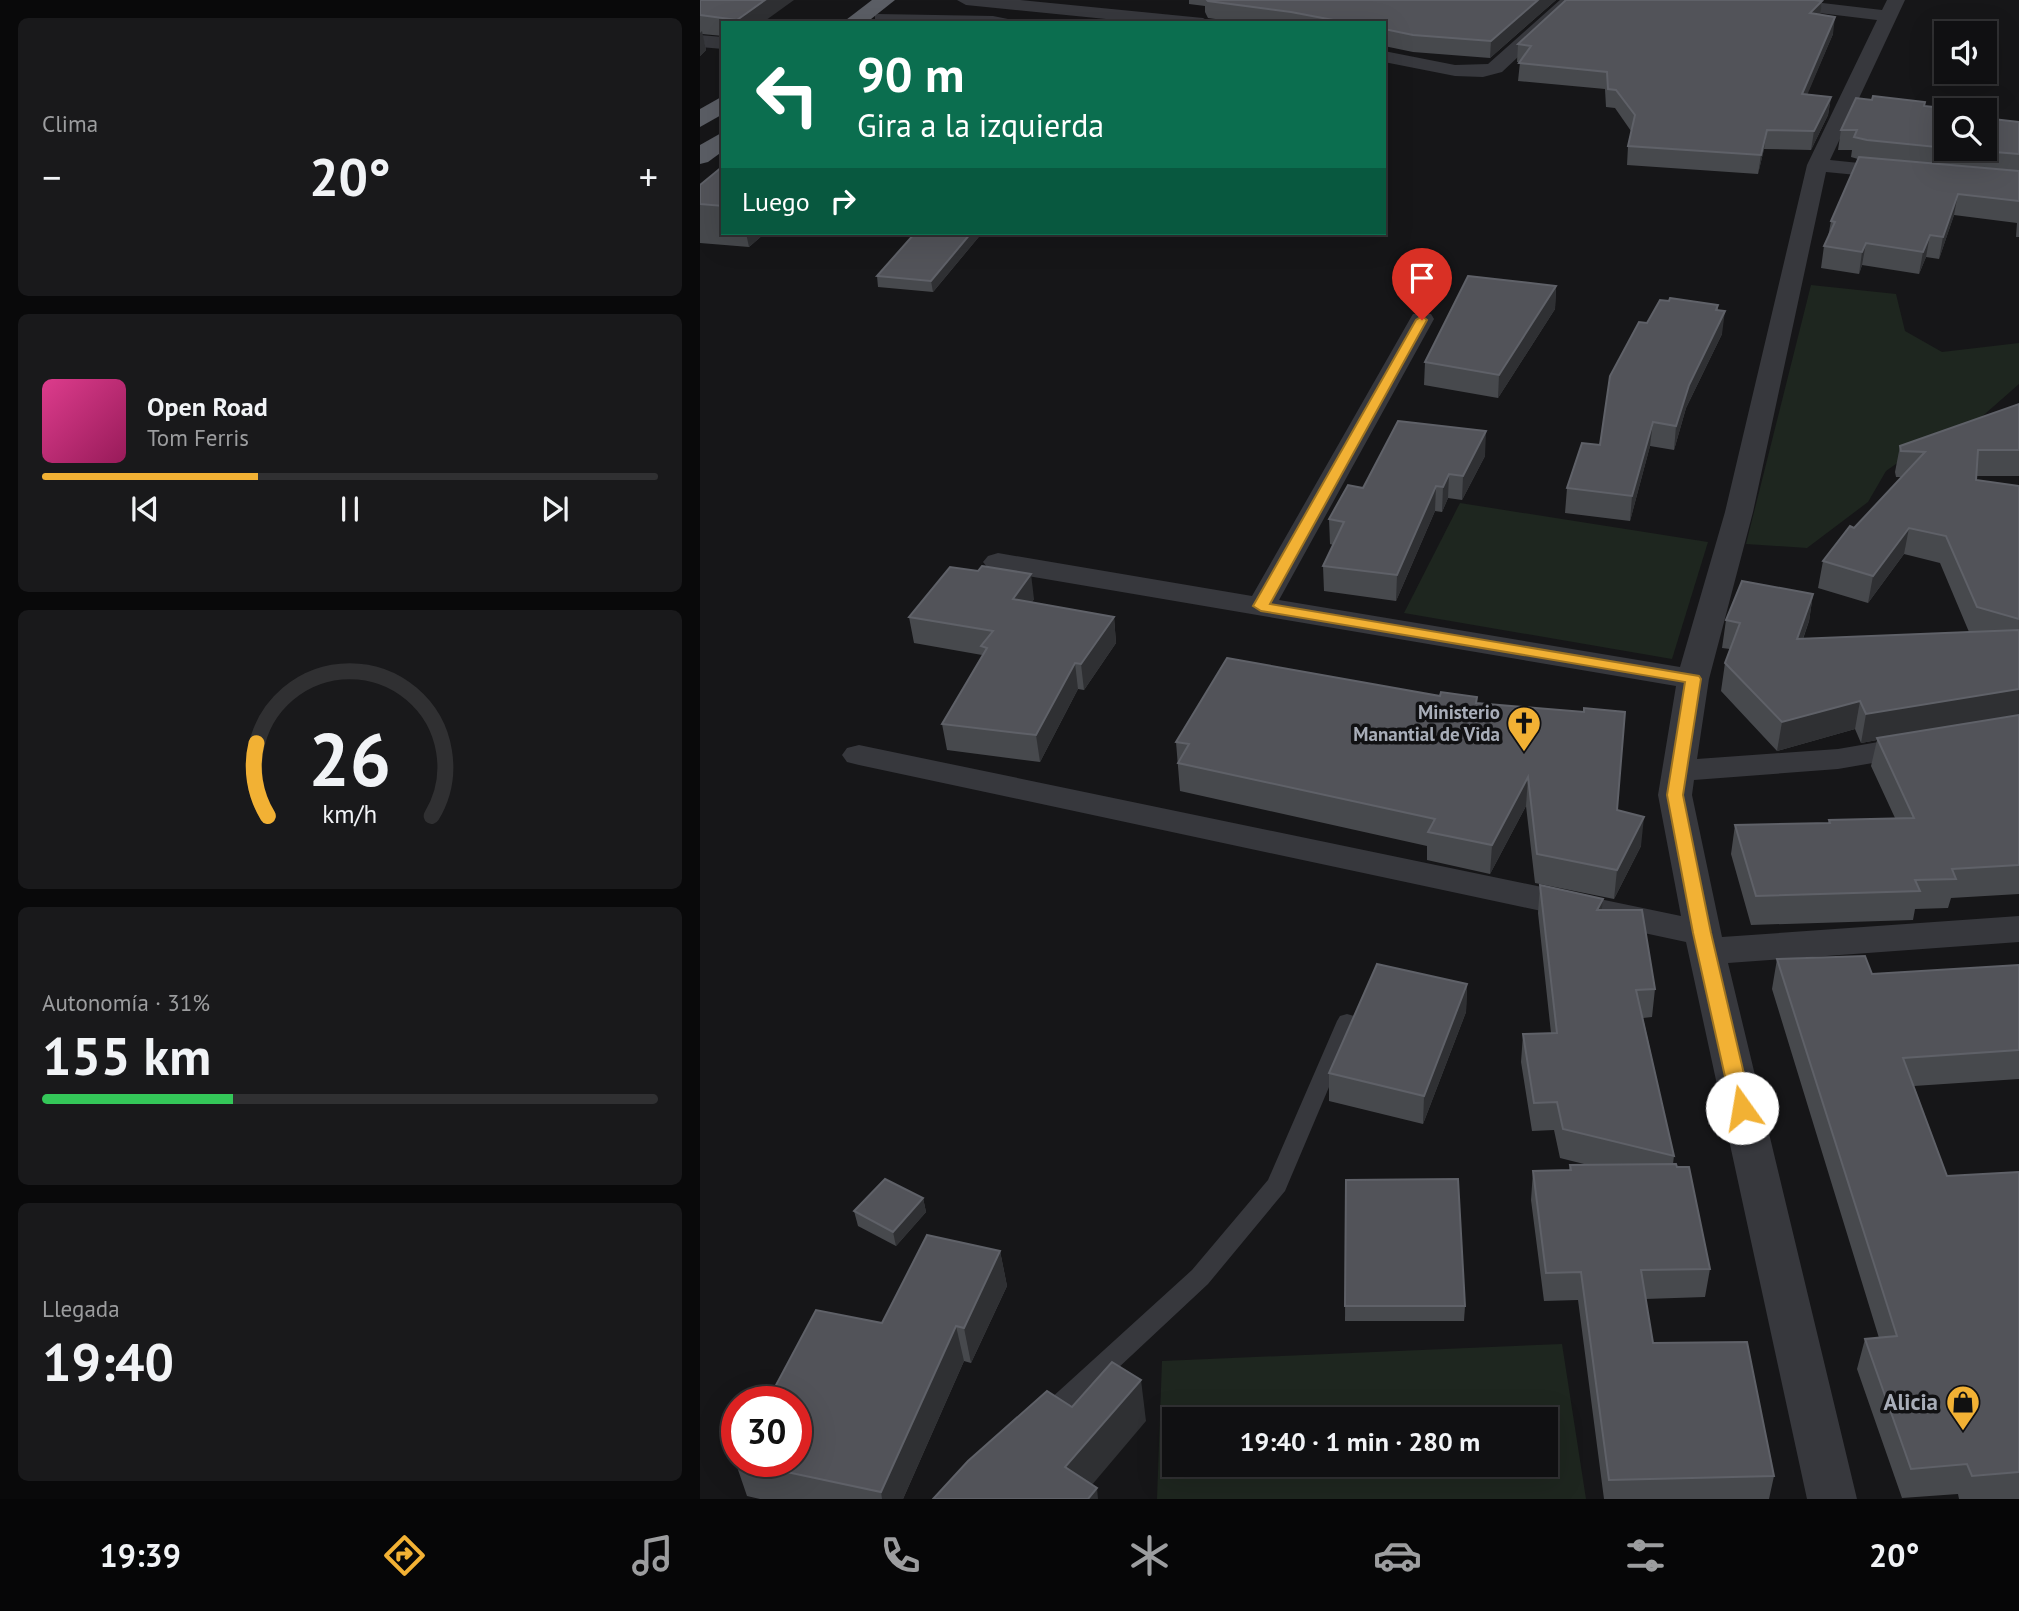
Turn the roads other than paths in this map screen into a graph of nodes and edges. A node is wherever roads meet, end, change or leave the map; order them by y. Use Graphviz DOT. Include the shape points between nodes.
graph roads {
  1 [pos="857,0"];
  2 [pos="900,0"];
  3 [pos="966,0"];
  4 [pos="1570,0"];
  5 [pos="1754,0"];
  6 [pos="1891,8"];
  7 [pos="878,13"];
  8 [pos="830,21"];
  9 [pos="857,21"];
  10 [pos="1008,21"];
  11 [pos="1182,21"];
  12 [pos="700,41"];
  13 [pos="721,43"];
  14 [pos="1386,56"];
  15 [pos="721,104"];
  16 [pos="700,120"];
  17 [pos="1817,165"];
  18 [pos="1925,175"];
  19 [pos="1422,320"];
  20 [pos="998,562"];
  21 [pos="1261,606"];
  22 [pos="1693,679"];
  23 [pos="1945,741"];
  24 [pos="859,755"];
  25 [pos="1678,771"];
  26 [pos="2019,929"];
  27 [pos="1704,942"];
  28 [pos="1347,1021"];
  29 [pos="1030,1434"];
  30 [pos="1832,1499"];
  1 -- 8 [label="highway"];
  2 -- 7 [label="highway"];
  3 -- 11 [label="street"];
  4 -- 14 [label="street" via="1486,72"];
  5 -- 6 [label="street"];
  6 -- 17 [label="street"];
  7 -- 9 [label="highway"];
  7 -- 10 [label="lane"];
  12 -- 13 [label="street"];
  15 -- 16 [label="highway"];
  17 -- 18 [label="street"];
  17 -- 22 [label="street" via="1739,512"];
  19 -- 21 [label="street"];
  20 -- 21 [label="street"];
  21 -- 22 [label="street"];
  22 -- 25 [label="street"];
  23 -- 25 [label="street" via="1838,760"];
  24 -- 27 [label="street"];
  25 -- 27 [label="street" via="1675,795"];
  26 -- 27 [label="street"];
  27 -- 30 [label="street"];
  28 -- 29 [label="lane" via="1277,1185 1199,1277"];
}
